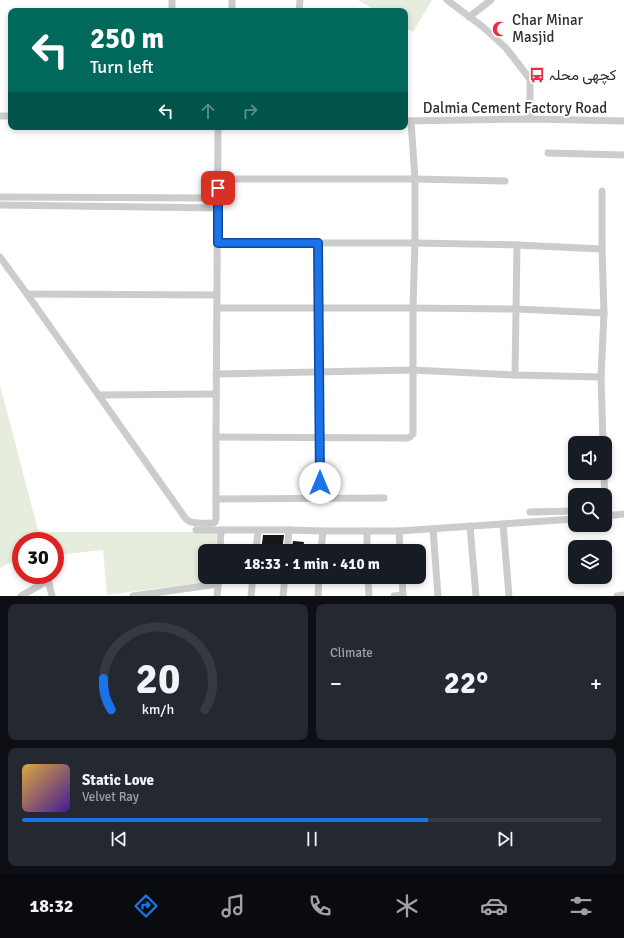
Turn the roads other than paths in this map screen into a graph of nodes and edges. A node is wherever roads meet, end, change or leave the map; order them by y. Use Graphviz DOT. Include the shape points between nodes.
graph roads {
  1 [pos="447,0"];
  2 [pos="491,0"];
  3 [pos="469,17"];
  4 [pos="530,119"];
  5 [pos="408,121"];
  6 [pos="624,121"];
  7 [pos="218,130"];
  8 [pos="548,153"];
  9 [pos="624,155"];
  10 [pos="218,179"];
  11 [pos="415,179"];
  12 [pos="506,181"];
  13 [pos="602,191"];
  14 [pos="0,197"];
  15 [pos="183,198"];
  16 [pos="217,198"];
  17 [pos="0,205"];
  18 [pos="183,207"];
  19 [pos="217,208"];
  20 [pos="218,243"];
  21 [pos="318,243"];
  22 [pos="414,243"];
  23 [pos="517,245"];
  24 [pos="602,249"];
  25 [pos="0,256"];
  26 [pos="27,294"];
  27 [pos="217,296"];
  28 [pos="217,308"];
  29 [pos="318,308"];
  30 [pos="413,308"];
  31 [pos="516,309"];
  32 [pos="604,314"];
  33 [pos="412,370"];
  34 [pos="319,372"];
  35 [pos="216,374"];
  36 [pos="515,375"];
  37 [pos="601,377"];
  38 [pos="216,394"];
  39 [pos="99,395"];
  40 [pos="604,436"];
  41 [pos="216,437"];
  42 [pos="320,437"];
  43 [pos="320,498"];
  44 [pos="384,498"];
  45 [pos="216,499"];
  46 [pos="568,511"];
  47 [pos="530,512"];
  48 [pos="624,514"];
  49 [pos="612,515"];
  50 [pos="568,519"];
  51 [pos="503,524"];
  52 [pos="470,526"];
  53 [pos="433,529"];
  54 [pos="196,530"];
  55 [pos="222,530"];
  56 [pos="289,530"];
  57 [pos="258,531"];
  58 [pos="322,531"];
  59 [pos="367,531"];
  60 [pos="399,531"];
  61 [pos="221,544"];
  62 [pos="257,544"];
  63 [pos="288,544"];
  64 [pos="321,544"];
  65 [pos="368,544"];
  66 [pos="400,544"];
  67 [pos="202,584"];
  68 [pos="218,584"];
  69 [pos="252,584"];
  70 [pos="284,584"];
  71 [pos="319,584"];
  72 [pos="368,584"];
  73 [pos="402,584"];
  74 [pos="403,595"];
  75 [pos="624,595"];
  76 [pos="21,596"];
  77 [pos="52,596"];
  78 [pos="136,596"];
  79 [pos="217,596"];
  80 [pos="251,596"];
  81 [pos="283,596"];
  82 [pos="318,596"];
  83 [pos="369,596"];
  84 [pos="394,596"];
  85 [pos="438,596"];
  86 [pos="476,596"];
  87 [pos="509,596"];
  88 [pos="617,596"];
  1 -- 3 [label="street"];
  2 -- 3 [label="street"];
  3 -- 4 [label="street" via="506,48 530,79"];
  4 -- 5 [label="street, Dalmia Cement Factory Road"];
  4 -- 6 [label="street, Dalmia Cement Factory Road"];
  5 -- 11 [label="street"];
  7 -- 10 [label="street"];
  8 -- 9 [label="street"];
  10 -- 11 [label="street"];
  10 -- 16 [label="street"];
  11 -- 12 [label="street"];
  11 -- 22 [label="street"];
  13 -- 24 [label="street"];
  14 -- 15 [label="street"];
  15 -- 16 [label="street"];
  15 -- 18 [label="street"];
  16 -- 19 [label="street"];
  17 -- 18 [label="street"];
  18 -- 19 [label="street"];
  19 -- 20 [label="street"];
  20 -- 21 [label="street"];
  20 -- 27 [label="street"];
  21 -- 22 [label="street"];
  21 -- 29 [label="street"];
  22 -- 23 [label="street"];
  22 -- 30 [label="street"];
  23 -- 24 [label="street"];
  23 -- 31 [label="street"];
  24 -- 32 [label="street"];
  25 -- 26 [label="street"];
  26 -- 27 [label="street"];
  26 -- 39 [label="street"];
  27 -- 28 [label="street"];
  28 -- 29 [label="street"];
  28 -- 35 [label="street"];
  29 -- 30 [label="street"];
  29 -- 34 [label="street"];
  30 -- 31 [label="street"];
  30 -- 33 [label="street"];
  31 -- 32 [label="street"];
  31 -- 36 [label="street"];
  32 -- 37 [label="street"];
  33 -- 34 [label="street"];
  33 -- 36 [label="street"];
  33 -- 42 [label="street" via="413,434 410,437"];
  34 -- 35 [label="street"];
  34 -- 42 [label="street"];
  35 -- 38 [label="street"];
  36 -- 37 [label="street"];
  37 -- 40 [label="street"];
  38 -- 39 [label="street"];
  38 -- 41 [label="street"];
  39 -- 45 [label="street" via="188,521 215,522"];
  41 -- 42 [label="street"];
  41 -- 45 [label="street"];
  42 -- 43 [label="street"];
  43 -- 44 [label="street"];
  43 -- 45 [label="street"];
  46 -- 47 [label="street"];
  48 -- 49 [label="street"];
  50 -- 51 [label="street"];
  51 -- 52 [label="street"];
  51 -- 87 [label="street"];
  52 -- 53 [label="street"];
  52 -- 86 [label="street"];
  53 -- 60 [label="street"];
  53 -- 85 [label="street"];
  54 -- 55 [label="street"];
  55 -- 57 [label="street"];
  55 -- 61 [label="street"];
  56 -- 57 [label="street"];
  56 -- 58 [label="street"];
  56 -- 63 [label="street"];
  57 -- 62 [label="street"];
  58 -- 59 [label="street"];
  58 -- 64 [label="street"];
  59 -- 60 [label="street"];
  59 -- 65 [label="street"];
  60 -- 66 [label="street"];
  67 -- 78 [label="street"];
  68 -- 79 [label="street"];
  69 -- 80 [label="street"];
  70 -- 81 [label="street"];
  71 -- 82 [label="street"];
  72 -- 83 [label="street"];
  73 -- 74 [label="street"];
  74 -- 84 [label="street"];
  75 -- 88 [label="street"];
  76 -- 77 [label="street" via="47,581 50,583"];
}
